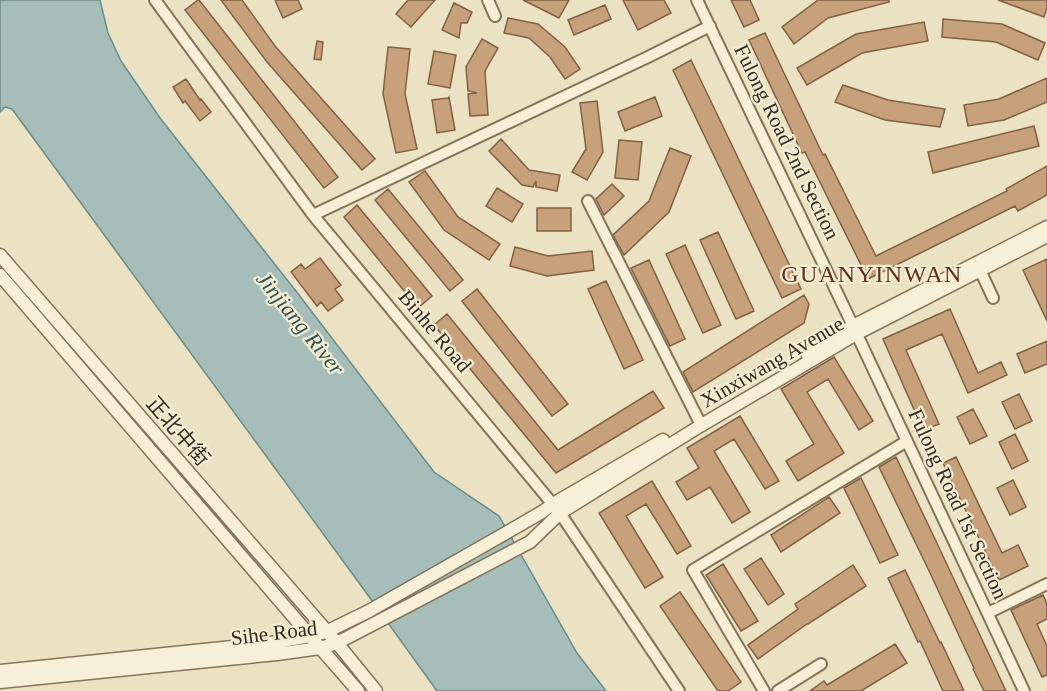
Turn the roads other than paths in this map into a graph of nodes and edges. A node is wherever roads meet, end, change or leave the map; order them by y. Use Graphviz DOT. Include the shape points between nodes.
graph roads {
  1 [pos="154,0"];
  2 [pos="488,0"];
  3 [pos="697,0"];
  4 [pos="495,16"];
  5 [pos="710,27"];
  6 [pos="588,201"];
  7 [pos="313,215"];
  8 [pos="1047,227"];
  9 [pos="1047,236"];
  10 [pos="0,255"];
  11 [pos="980,270"];
  12 [pos="0,275"];
  13 [pos="993,298"];
  14 [pos="855,330"];
  15 [pos="698,419"];
  16 [pos="907,441"];
  17 [pos="557,508"];
  18 [pos="530,542"];
  19 [pos="1047,584"];
  20 [pos="988,613"];
  21 [pos="326,632"];
  22 [pos="310,636"];
  23 [pos="337,643"];
  24 [pos="320,648"];
  25 [pos="821,664"];
  26 [pos="0,670"];
  27 [pos="0,682"];
  28 [pos="358,691"];
  29 [pos="376,691"];
  30 [pos="680,691"];
  31 [pos="764,691"];
  32 [pos="778,691"];
  33 [pos="1024,691"];
  1 -- 7 [label="street, Binhe Road"];
  2 -- 4 [label="street"];
  3 -- 5 [label="street, Fulong Road 2nd Section"];
  5 -- 7 [label="street"];
  5 -- 14 [label="street, Fulong Road 2nd Section"];
  6 -- 15 [label="street"];
  7 -- 17 [label="street, Binhe Road"];
  8 -- 14 [label="street"];
  9 -- 11 [label="street, Xinxiwang Avenue"];
  10 -- 21 [label="street, 正北中街"];
  11 -- 13 [label="street"];
  11 -- 14 [label="street, Xinxiwang Avenue"];
  12 -- 22 [label="street"];
  14 -- 15 [label="street"];
  14 -- 16 [label="street, Fulong Road 1st Section"];
  14 -- 17 [label="street, Xinxiwang Avenue"];
  15 -- 17 [label="street"];
  16 -- 20 [label="street, Fulong Road 1st Section"];
  16 -- 31 [label="street" via="693,570"];
  17 -- 18 [label="street, Xinxiwang Avenue"];
  17 -- 21 [label="street, Sihe Road" via="542,512"];
  17 -- 30 [label="street, Binhe Road"];
  18 -- 23 [label="street, Sihe Road"];
  19 -- 20 [label="street"];
  20 -- 33 [label="street, Fulong Road 1st Section"];
  21 -- 22 [label="street, Sihe Road"];
  21 -- 23 [label="street, 正北中街"];
  22 -- 24 [label="street"];
  22 -- 26 [label="street, Sihe Road"];
  23 -- 24 [label="street, Sihe Road"];
  23 -- 29 [label="street, 正北中街"];
  24 -- 27 [label="street, Sihe Road"];
  24 -- 28 [label="street"];
  25 -- 32 [label="street"];
}
